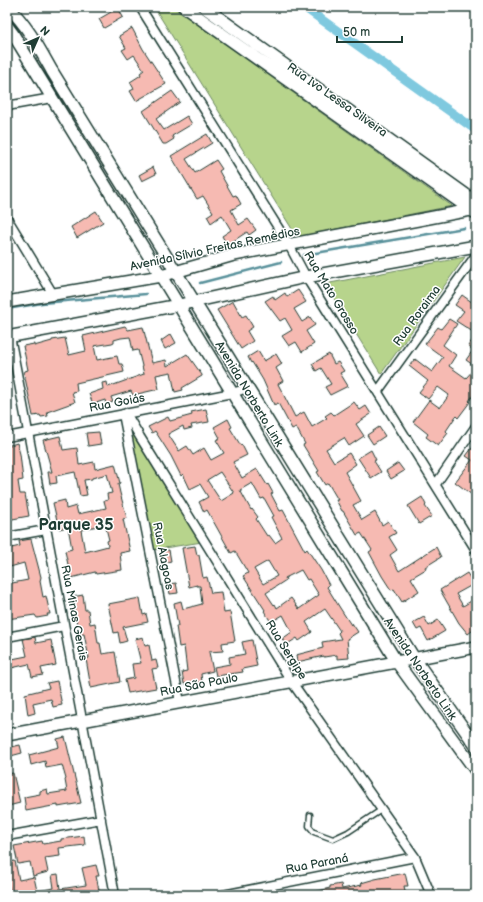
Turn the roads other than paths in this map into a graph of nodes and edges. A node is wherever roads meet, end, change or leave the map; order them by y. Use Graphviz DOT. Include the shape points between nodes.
graph roads {
  1 [pos="8,7"];
  2 [pos="140,7"];
  3 [pos="184,7"];
  4 [pos="204,7"];
  5 [pos="7,26"];
  6 [pos="52,98"];
  7 [pos="7,106"];
  8 [pos="475,209"];
  9 [pos="7,218"];
  10 [pos="289,245"];
  11 [pos="476,246"];
  12 [pos="476,255"];
  13 [pos="177,272"];
  14 [pos="161,276"];
  15 [pos="306,277"];
  16 [pos="53,294"];
  17 [pos="195,301"];
  18 [pos="7,302"];
  19 [pos="179,305"];
  20 [pos="8,337"];
  21 [pos="248,388"];
  22 [pos="378,392"];
  23 [pos="232,393"];
  24 [pos="124,414"];
  25 [pos="476,426"];
  26 [pos="28,433"];
  27 [pos="7,437"];
  28 [pos="436,484"];
  29 [pos="326,513"];
  30 [pos="311,521"];
  31 [pos="46,530"];
  32 [pos="7,537"];
  33 [pos="476,550"];
  34 [pos="64,626"];
  35 [pos="7,637"];
  36 [pos="476,647"];
  37 [pos="414,658"];
  38 [pos="396,661"];
  39 [pos="291,681"];
  40 [pos="442,696"];
  41 [pos="180,702"];
  42 [pos="428,705"];
  43 [pos="82,721"];
  44 [pos="7,735"];
  45 [pos="476,746"];
  46 [pos="476,771"];
  47 [pos="382,810"];
  48 [pos="310,815"];
  49 [pos="101,819"];
  50 [pos="7,836"];
  51 [pos="415,857"];
  52 [pos="115,895"];
  53 [pos="223,895"];
  54 [pos="431,895"];
  1 -- 13 [label="street, Avenida Norberto Link" via="31,34"];
  2 -- 10 [label="street, Rua Mato Grosso"];
  3 -- 8 [label="street, Rua Ivo Lessa Silveira"];
  4 -- 8 [label="street, Rua Ivo Lessa Silveira"];
  5 -- 6 [label="street, Avenida Norberto Link"];
  6 -- 7 [label="street"];
  6 -- 14 [label="street, Avenida Norberto Link"];
  8 -- 10 [label="street, Avenida Sílvio Freitas Remédios"];
  9 -- 16 [label="street"];
  10 -- 13 [label="street, Avenida Sílvio Freitas Remédios" via="234,255"];
  10 -- 15 [label="street, Rua Mato Grosso"];
  11 -- 15 [label="street"];
  12 -- 22 [label="street, Rua Roraima"];
  13 -- 14 [label="street, Avenida Sílvio Freitas Remédios"];
  13 -- 17 [label="street, Avenida Norberto Link"];
  14 -- 16 [label="street, Avenida Sílvio Freitas Remédios"];
  14 -- 19 [label="street, Avenida Norberto Link"];
  15 -- 17 [label="street"];
  15 -- 22 [label="street, Rua Mato Grosso"];
  16 -- 18 [label="street, Avenida Sílvio Freitas Remédios"];
  17 -- 19 [label="street"];
  17 -- 21 [label="street, Avenida Norberto Link"];
  19 -- 20 [label="street"];
  19 -- 23 [label="street, Avenida Norberto Link"];
  20 -- 26 [label="street, Rua Minas Gerais"];
  21 -- 23 [label="street, Rua Goiás"];
  21 -- 29 [label="street, Avenida Norberto Link"];
  22 -- 28 [label="street, Rua Mato Grosso"];
  23 -- 24 [label="street, Rua Goiás"];
  23 -- 30 [label="street, Avenida Norberto Link"];
  24 -- 26 [label="street, Rua Goiás"];
  24 -- 39 [label="street, Rua Sergipe"];
  24 -- 41 [label="street, Rua Alagoas"];
  25 -- 28 [label="street"];
  26 -- 27 [label="street, Rua Goiás"];
  26 -- 31 [label="street, Rua Minas Gerais"];
  28 -- 33 [label="street, Rua Mato Grosso"];
  29 -- 30 [label="street"];
  29 -- 37 [label="street, Avenida Norberto Link"];
  30 -- 38 [label="street, Avenida Norberto Link"];
  31 -- 32 [label="street"];
  31 -- 34 [label="street, Rua Minas Gerais"];
  34 -- 35 [label="street"];
  34 -- 43 [label="street, Rua Minas Gerais"];
  36 -- 37 [label="street, Rua São Paulo"];
  37 -- 38 [label="street, Rua São Paulo"];
  37 -- 40 [label="street, Avenida Norberto Link"];
  38 -- 39 [label="street, Rua São Paulo"];
  38 -- 42 [label="street, Avenida Norberto Link"];
  39 -- 41 [label="street, Rua São Paulo"];
  39 -- 47 [label="street, Rua Sergipe"];
  40 -- 42 [label="street"];
  40 -- 45 [label="street, Avenida Norberto Link"];
  41 -- 43 [label="street, Rua São Paulo"];
  42 -- 46 [label="street, Avenida Norberto Link"];
  43 -- 44 [label="street, Rua São Paulo"];
  43 -- 49 [label="street, Rua Minas Gerais"];
  47 -- 48 [label="lane" via="334,839 314,832 309,826"];
  47 -- 51 [label="street, Rua Sergipe"];
  49 -- 50 [label="street"];
  49 -- 52 [label="street, Rua Minas Gerais"];
  51 -- 53 [label="street, Rua Paraná"];
  51 -- 54 [label="street, Rua Sergipe"];
}
